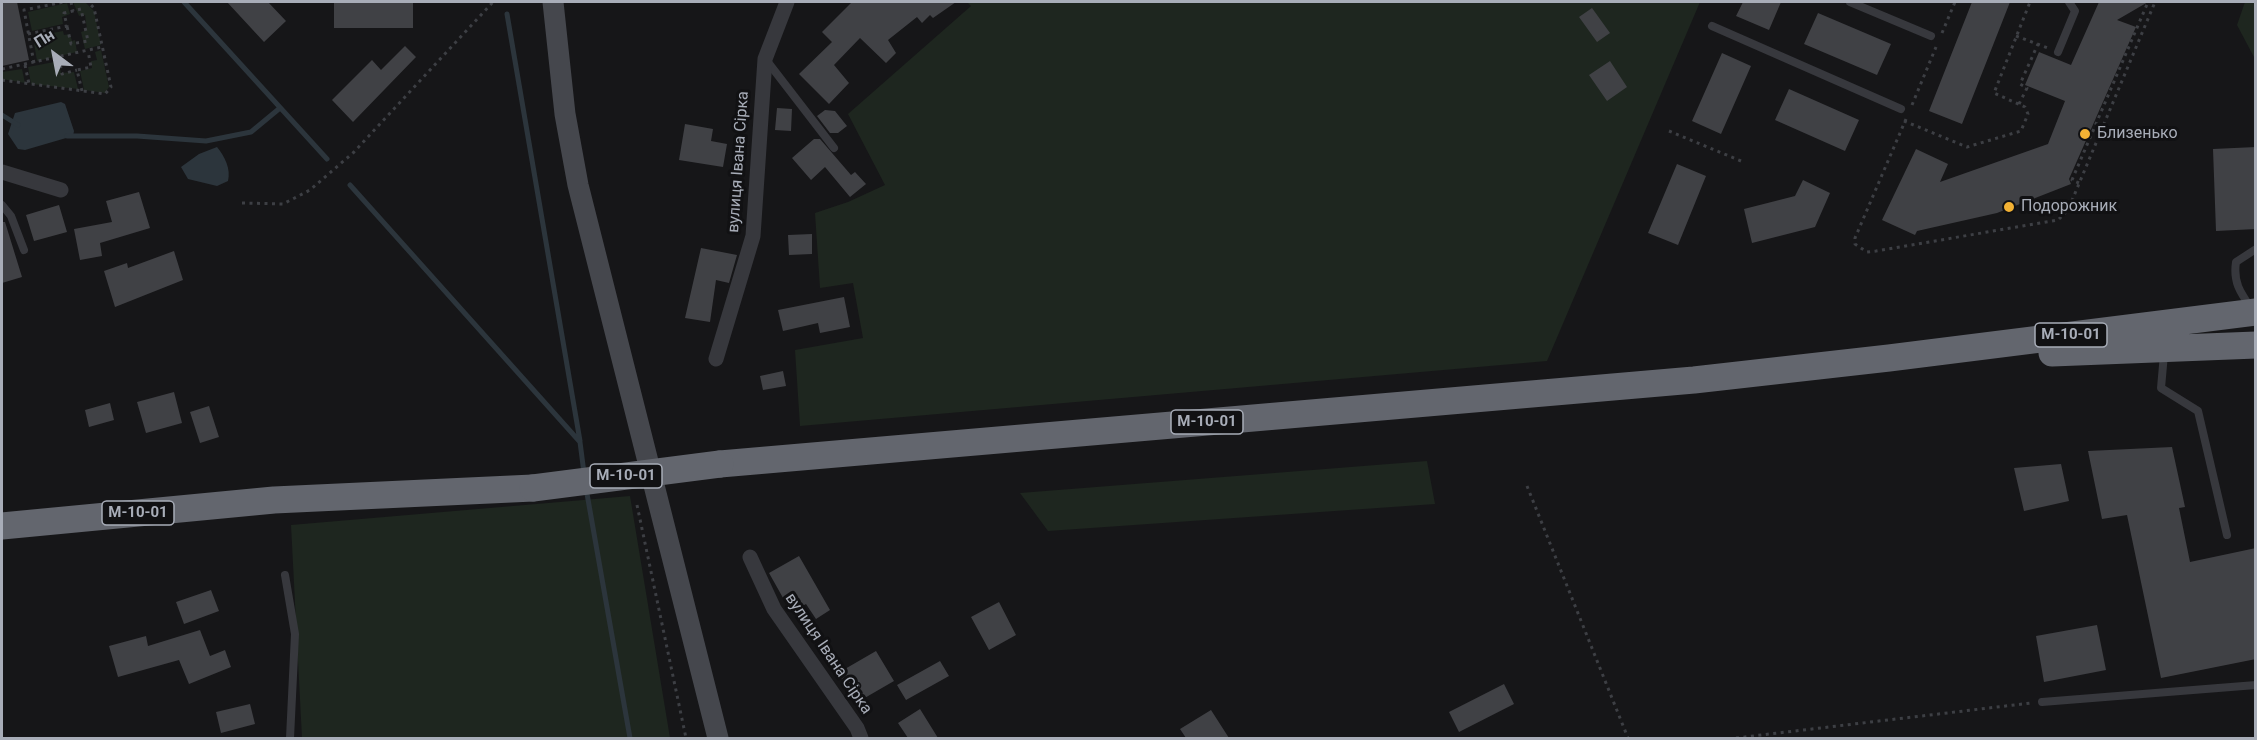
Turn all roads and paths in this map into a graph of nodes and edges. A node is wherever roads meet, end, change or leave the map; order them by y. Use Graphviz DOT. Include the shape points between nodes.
graph roads {
  1 [pos="64,2"];
  2 [pos="71,2"];
  3 [pos="88,2"];
  4 [pos="493,2"];
  5 [pos="553,2"];
  6 [pos="787,2"];
  7 [pos="1850,2"];
  8 [pos="1955,2"];
  9 [pos="2030,2"];
  10 [pos="2069,2"];
  11 [pos="2148,2"];
  12 [pos="2155,2"];
  13 [pos="45,3"];
  14 [pos="73,11"];
  15 [pos="67,26"];
  16 [pos="1712,26"];
  17 [pos="28,34"];
  18 [pos="1941,34"];
  19 [pos="1931,36"];
  20 [pos="2016,36"];
  21 [pos="79,43"];
  22 [pos="2038,44"];
  23 [pos="1937,45"];
  24 [pos="2130,45"];
  25 [pos="103,47"];
  26 [pos="2136,48"];
  27 [pos="88,51"];
  28 [pos="81,52"];
  29 [pos="2058,52"];
  30 [pos="59,57"];
  31 [pos="765,59"];
  32 [pos="34,63"];
  33 [pos="2122,64"];
  34 [pos="25,65"];
  35 [pos="2129,66"];
  36 [pos="2,69"];
  37 [pos="77,70"];
  38 [pos="2,80"];
  39 [pos="29,84"];
  40 [pos="82,91"];
  41 [pos="2019,104"];
  42 [pos="1901,109"];
  43 [pos="1897,118"];
  44 [pos="1905,122"];
  45 [pos="1669,130"];
  46 [pos="834,148"];
  47 [pos="1741,160"];
  48 [pos="2,172"];
  49 [pos="2079,183"];
  50 [pos="61,190"];
  51 [pos="242,203"];
  52 [pos="2,205"];
  53 [pos="2256,249"];
  54 [pos="24,250"];
  55 [pos="2254,312"];
  56 [pos="2256,345"];
  57 [pos="2164,350"];
  58 [pos="1889,358"];
  59 [pos="716,359"];
  60 [pos="1527,486"];
  61 [pos="2,526"];
  62 [pos="2227,535"];
  63 [pos="750,557"];
  64 [pos="285,574"];
  65 [pos="704,684"];
  66 [pos="2256,686"];
  67 [pos="2042,702"];
  68 [pos="290,738"];
  69 [pos="704,738"];
  70 [pos="718,738"];
  71 [pos="861,738"];
  72 [pos="1628,738"];
  73 [pos="1736,738"];
  1 -- 13 [label="path"];
  2 -- 14 [label="path"];
  3 -- 25 [label="path" via="94,8"];
  4 -- 51 [label="path" via="354,152 310,190 283,204"];
  5 -- 65 [label="main road" via="578,185"];
  6 -- 31 [label="street, вулиця Івана Сірка"];
  7 -- 19 [label="lane"];
  8 -- 18 [label="path"];
  9 -- 20 [label="path"];
  10 -- 29 [label="lane" via="2075,12"];
  11 -- 24 [label="path"];
  12 -- 26 [label="path"];
  13 -- 17 [label="path" via="24,10"];
  14 -- 15 [label="path" via="64,13"];
  14 -- 21 [label="path" via="81,9 88,41"];
  15 -- 17 [label="path"];
  15 -- 21 [label="path" via="70,44"];
  16 -- 42 [label="lane"];
  17 -- 32 [label="path"];
  20 -- 22 [label="path"];
  20 -- 41 [label="path" via="1994,93"];
  21 -- 28 [label="path"];
  22 -- 29 [label="path"];
  22 -- 41 [label="path" via="2020,84 2027,88"];
  23 -- 44 [label="path"];
  24 -- 26 [label="path"];
  24 -- 33 [label="path"];
  25 -- 27 [label="path"];
  25 -- 40 [label="path" via="111,87 105,94"];
  26 -- 35 [label="path"];
  27 -- 28 [label="path"];
  27 -- 37 [label="path" via="92,67"];
  28 -- 30 [label="path"];
  30 -- 32 [label="path"];
  30 -- 37 [label="path" via="62,74"];
  31 -- 46 [label="lane"];
  31 -- 59 [label="street, вулиця Івана Сірка" via="754,227 740,288"];
  32 -- 34 [label="path"];
  33 -- 35 [label="path"];
  33 -- 49 [label="path" via="2072,180"];
  34 -- 36 [label="path"];
  34 -- 39 [label="path"];
  35 -- 49 [label="path"];
  37 -- 40 [label="path"];
  38 -- 39 [label="path"];
  39 -- 40 [label="path"];
  41 -- 44 [label="path" via="2028,114 2021,131 1966,147"];
  43 -- 44 [label="path"];
  44 -- 49 [label="path" via="1855,238 1856,244 1867,252 2058,220 2068,210"];
  45 -- 47 [label="path"];
  48 -- 50 [label="street"];
  52 -- 54 [label="lane" via="11,216"];
  53 -- 55 [label="lane" via="2236,262 2234,277"];
  55 -- 58 [label="highway, М-10-01"];
  56 -- 57 [label="highway, М-10-01"];
  57 -- 58 [label="highway, М-10-01"];
  57 -- 62 [label="lane" via="2161,388 2198,411"];
  58 -- 61 [label="highway, М-10-01, bridge" via="1694,380 720,464 532,488 274,500"];
  60 -- 72 [label="path"];
  63 -- 71 [label="street, вулиця Івана Сірка" via="774,609"];
  64 -- 68 [label="lane" via="295,634"];
  65 -- 69 [label="main road"];
  65 -- 70 [label="main road"];
  66 -- 67 [label="lane"];
  67 -- 73 [label="path"];
}
